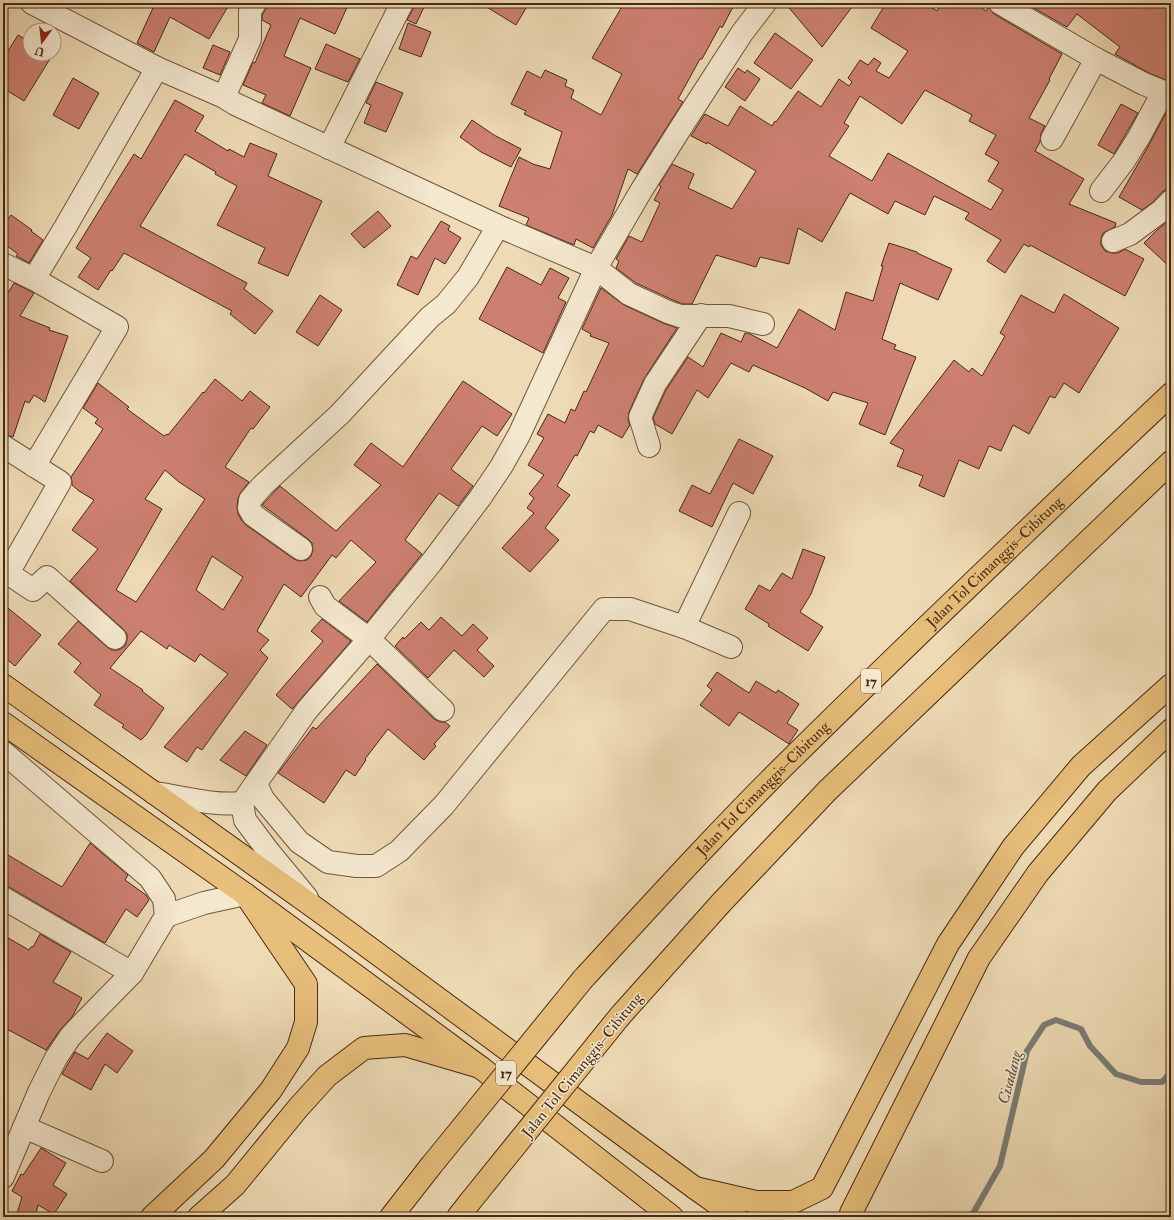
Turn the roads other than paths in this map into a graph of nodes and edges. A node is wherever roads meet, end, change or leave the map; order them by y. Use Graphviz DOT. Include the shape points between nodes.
graph roads {
  1 [pos="32,3"];
  2 [pos="255,3"];
  3 [pos="402,3"];
  4 [pos="765,3"];
  5 [pos="1002,3"];
  6 [pos="1096,59"];
  7 [pos="157,68"];
  8 [pos="1167,93"];
  9 [pos="224,97"];
  10 [pos="1052,139"];
  11 [pos="329,148"];
  12 [pos="1101,191"];
  13 [pos="1171,201"];
  14 [pos="498,226"];
  15 [pos="1113,240"];
  16 [pos="3,265"];
  17 [pos="596,268"];
  18 [pos="34,279"];
  19 [pos="701,315"];
  20 [pos="763,324"];
  21 [pos="1171,394"];
  22 [pos="3,446"];
  23 [pos="649,446"];
  24 [pos="1171,462"];
  25 [pos="34,466"];
  26 [pos="1171,480"];
  27 [pos="739,513"];
  28 [pos="301,548"];
  29 [pos="5,572"];
  30 [pos="320,597"];
  31 [pos="684,627"];
  32 [pos="988,637"];
  33 [pos="115,638"];
  34 [pos="369,640"];
  35 [pos="731,647"];
  36 [pos="3,685"];
  37 [pos="1171,685"];
  38 [pos="443,710"];
  39 [pos="3,723"];
  40 [pos="1171,730"];
  41 [pos="3,752"];
  42 [pos="256,784"];
  43 [pos="154,793"];
  44 [pos="242,803"];
  45 [pos="245,894"];
  46 [pos="3,898"];
  47 [pos="318,910"];
  48 [pos="166,916"];
  49 [pos="132,974"];
  50 [pos="480,1067"];
  51 [pos="24,1127"];
  52 [pos="102,1161"];
  53 [pos="3,1177"];
  54 [pos="695,1188"];
  55 [pos="463,1210"];
  56 [pos="152,1217"];
  57 [pos="199,1217"];
  58 [pos="391,1217"];
  59 [pos="672,1217"];
  60 [pos="736,1217"];
  61 [pos="851,1217"];
  1 -- 7 [label="street"];
  2 -- 9 [label="street" via="250,11 250,39"];
  3 -- 11 [label="street"];
  4 -- 17 [label="street" via="742,33 680,129"];
  5 -- 6 [label="street"];
  6 -- 8 [label="street"];
  6 -- 10 [label="street"];
  7 -- 9 [label="street"];
  7 -- 18 [label="street"];
  8 -- 12 [label="street" via="1124,161"];
  9 -- 11 [label="street"];
  11 -- 14 [label="street"];
  13 -- 15 [label="street" via="1130,234"];
  14 -- 17 [label="street"];
  14 -- 28 [label="street" via="468,277 446,304 340,414 250,500 249,508 253,515"];
  16 -- 18 [label="street"];
  17 -- 19 [label="street" via="629,294 651,305 680,316"];
  17 -- 34 [label="street" via="519,435 501,467 431,563"];
  18 -- 25 [label="street" via="117,327"];
  19 -- 20 [label="street" via="729,316"];
  19 -- 23 [label="street" via="655,384 640,417"];
  21 -- 58 [label="main road, Jalan Tol Cimanggis–Cibitung / 17, bridge" via="791,759 684,869 583,979"];
  22 -- 25 [label="street"];
  24 -- 32 [label="main road, Jalan Tol Cimanggis–Cibitung"];
  25 -- 29 [label="street" via="60,482"];
  26 -- 32 [label="main road"];
  27 -- 31 [label="street"];
  29 -- 33 [label="street" via="33,590 47,577"];
  30 -- 34 [label="street" via="325,606"];
  31 -- 35 [label="street"];
  31 -- 42 [label="street" via="630,609 604,609 444,805 399,852 376,866 328,862 299,842 263,799"];
  32 -- 55 [label="main road, Jalan Tol Cimanggis–Cibitung, bridge" via="827,791 721,903 620,1016"];
  34 -- 38 [label="street"];
  34 -- 42 [label="street" via="307,710"];
  36 -- 43 [label="main road"];
  37 -- 54 [label="main road" via="1081,766 1013,848 948,944 822,1188 792,1202 756,1202"];
  39 -- 45 [label="main road"];
  40 -- 61 [label="main road" via="1107,791 1038,873 979,958"];
  41 -- 48 [label="street" via="150,878 164,898"];
  42 -- 44 [label="street"];
  43 -- 44 [label="street" via="229,804"];
  43 -- 47 [label="main road"];
  44 -- 47 [label="street" via="245,820"];
  45 -- 48 [label="street" via="204,903"];
  45 -- 50 [label="main road"];
  45 -- 56 [label="main road" via="306,984 306,1022 298,1048 271,1090 214,1159"];
  46 -- 49 [label="street"];
  47 -- 54 [label="main road"];
  48 -- 49 [label="street"];
  49 -- 51 [label="street" via="70,1037 48,1073"];
  50 -- 57 [label="main road" via="405,1045 364,1048 326,1076 235,1185"];
  50 -- 59 [label="main road"];
  51 -- 52 [label="street"];
  51 -- 53 [label="street"];
  54 -- 60 [label="main road"];
}
